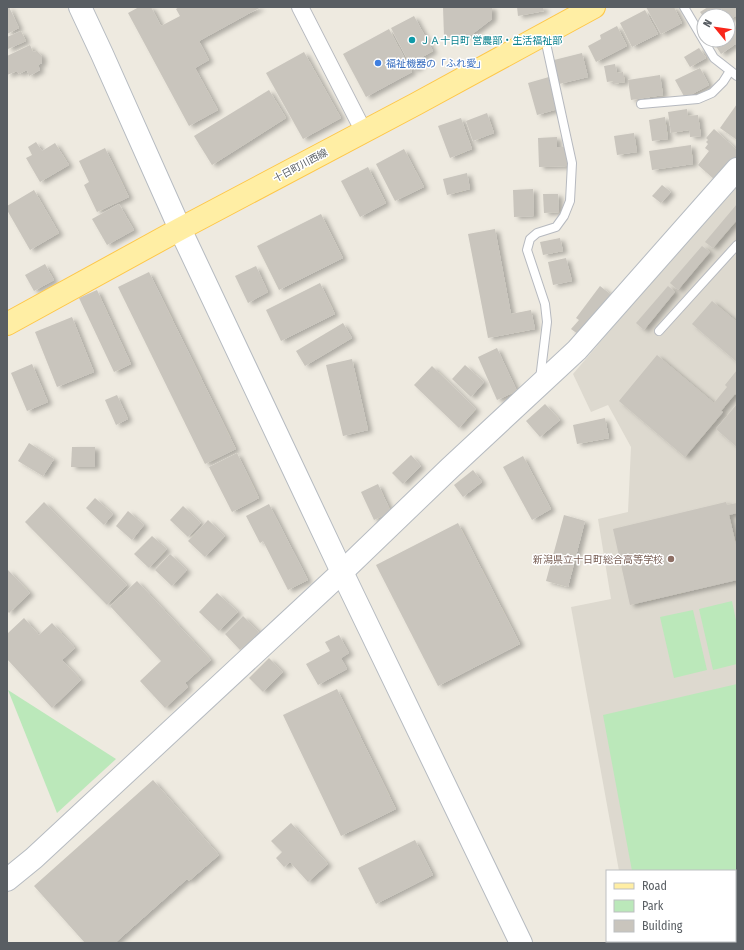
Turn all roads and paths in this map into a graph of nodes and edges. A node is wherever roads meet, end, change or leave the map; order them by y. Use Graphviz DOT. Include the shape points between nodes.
graph roads {
  1 [pos="80,7"];
  2 [pos="300,7"];
  3 [pos="594,7"];
  4 [pos="684,7"];
  5 [pos="544,34"];
  6 [pos="734,74"];
  7 [pos="641,104"];
  8 [pos="364,132"];
  9 [pos="737,169"];
  10 [pos="180,229"];
  11 [pos="737,245"];
  12 [pos="7,324"];
  13 [pos="659,331"];
  14 [pos="539,385"];
  15 [pos="342,572"];
  16 [pos="7,880"];
  17 [pos="521,943"];
  1 -- 10 [label="street"];
  2 -- 8 [label="street"];
  3 -- 5 [label="main road, 十日町川西線"];
  4 -- 6 [label="lane" via="714,58"];
  5 -- 8 [label="main road, 十日町川西線"];
  5 -- 14 [label="lane" via="572,163 570,201 564,216 556,227 537,233 530,239 527,250 547,322"];
  6 -- 7 [label="lane" via="712,93 698,99"];
  8 -- 10 [label="main road, 十日町川西線"];
  9 -- 14 [label="street" via="577,350"];
  10 -- 12 [label="main road, 十日町川西線"];
  10 -- 15 [label="street"];
  11 -- 13 [label="lane"];
  14 -- 15 [label="street"];
  15 -- 16 [label="street"];
  15 -- 17 [label="street"];
}
